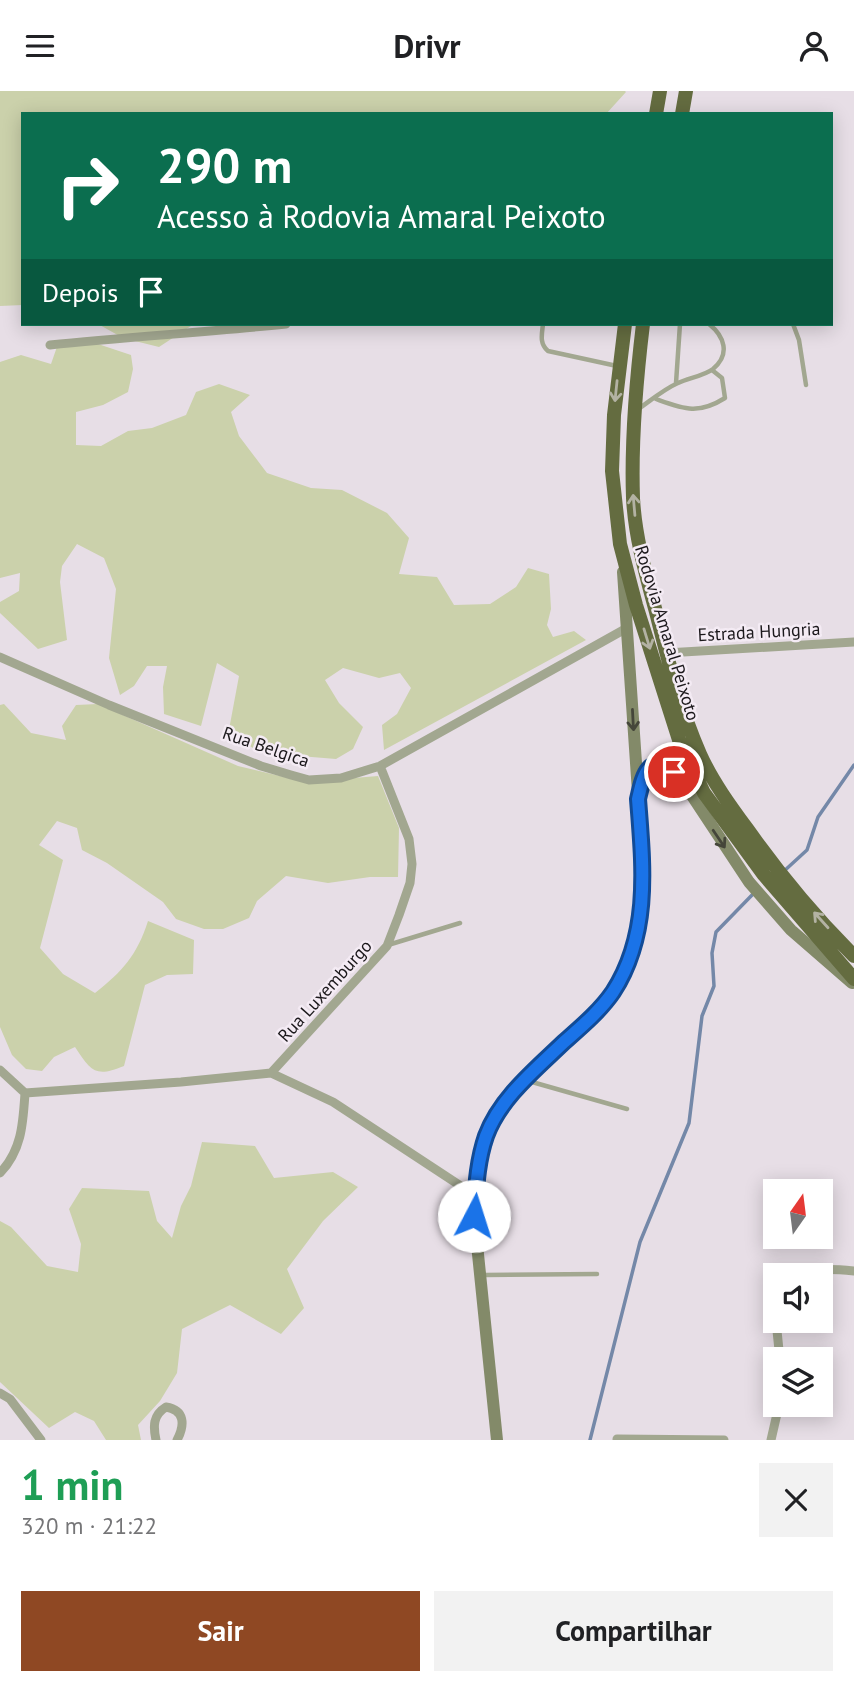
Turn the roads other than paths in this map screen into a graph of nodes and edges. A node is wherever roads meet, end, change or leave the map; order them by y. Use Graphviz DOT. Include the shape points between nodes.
graph roads {
  1 [pos="653,91"];
  2 [pos="660,91"];
  3 [pos="681,91"];
  4 [pos="686,91"];
  5 [pos="655,112"];
  6 [pos="655,112"];
  7 [pos="682,112"];
  8 [pos="682,112"];
  9 [pos="267,326"];
  10 [pos="543,326"];
  11 [pos="625,326"];
  12 [pos="643,326"];
  13 [pos="680,326"];
  14 [pos="711,326"];
  15 [pos="794,326"];
  16 [pos="50,345"];
  17 [pos="619,367"];
  18 [pos="712,370"];
  19 [pos="676,383"];
  20 [pos="806,385"];
  21 [pos="655,398"];
  22 [pos="634,413"];
  23 [pos="620,544"];
  24 [pos="627,628"];
  25 [pos="854,642"];
  26 [pos="666,653"];
  27 [pos="0,657"];
  28 [pos="380,766"];
  29 [pos="638,799"];
  30 [pos="770,872"];
  31 [pos="784,889"];
  32 [pos="460,923"];
  33 [pos="387,946"];
  34 [pos="854,955"];
  35 [pos="854,979"];
  36 [pos="854,984"];
  37 [pos="0,1070"];
  38 [pos="271,1073"];
  39 [pos="524,1080"];
  40 [pos="25,1093"];
  41 [pos="627,1109"];
  42 [pos="0,1173"];
  43 [pos="475,1196"];
  44 [pos="833,1269"];
  45 [pos="854,1271"];
  46 [pos="597,1274"];
  47 [pos="479,1275"];
  48 [pos="0,1393"];
  49 [pos="776,1417"];
  50 [pos="617,1439"];
  51 [pos="41,1440"];
  52 [pos="156,1440"];
  53 [pos="177,1440"];
  54 [pos="497,1440"];
  55 [pos="724,1440"];
  56 [pos="771,1440"];
  1 -- 5 [label="highway"];
  2 -- 6 [label="highway"];
  3 -- 7 [label="highway"];
  4 -- 8 [label="highway"];
  9 -- 16 [label="street"];
  10 -- 17 [label="lane" via="541,339 548,351"];
  11 -- 17 [label="highway, Rodovia Amaral Peixoto"];
  12 -- 22 [label="highway, Rodovia Amaral Peixoto"];
  13 -- 19 [label="lane"];
  14 -- 18 [label="lane" via="724,346 723,356"];
  15 -- 20 [label="lane"];
  17 -- 23 [label="highway, Rodovia Amaral Peixoto, one-way" via="612,471"];
  18 -- 19 [label="lane"];
  18 -- 21 [label="lane" via="722,378 725,398 708,408 684,409"];
  19 -- 21 [label="lane"];
  21 -- 22 [label="lane"];
  26 -- 22 [label="highway, Rodovia Amaral Peixoto, one-way" via="633,500"];
  23 -- 24 [label="main road"];
  23 -- 30 [label="highway, Rodovia Amaral Peixoto, one-way" via="678,740 705,793"];
  24 -- 28 [label="street, Rua Belgica"];
  24 -- 29 [label="main road, one-way"];
  25 -- 26 [label="street, Estrada Hungria"];
  26 -- 30 [label="highway, Rodovia Amaral Peixoto" via="700,755"];
  27 -- 28 [label="street, Rua Belgica" via="109,705 291,775 309,780 341,778"];
  28 -- 33 [label="street, Rua Luxemburgo" via="410,839 412,864 410,883"];
  29 -- 36 [label="main road, one-way" via="649,767 664,766 674,772 765,901"];
  29 -- 39 [label="main road" via="643,897 633,947 607,999"];
  30 -- 31 [label="highway, Rodovia Amaral Peixoto"];
  34 -- 31 [label="highway, Rodovia Amaral Peixoto, one-way"];
  31 -- 35 [label="highway, Rodovia Amaral Peixoto"];
  32 -- 33 [label="lane"];
  33 -- 38 [label="street, Rua Luxemburgo"];
  37 -- 40 [label="street"];
  38 -- 40 [label="street"];
  38 -- 43 [label="street" via="333,1102"];
  39 -- 41 [label="lane"];
  39 -- 43 [label="main road" via="486,1135"];
  40 -- 42 [label="street" via="18,1146"];
  43 -- 47 [label="main road"];
  44 -- 45 [label="street"];
  46 -- 47 [label="lane"];
  47 -- 54 [label="main road"];
  48 -- 51 [label="street" via="10,1399"];
  49 -- 56 [label="street"];
  50 -- 55 [label="street"];
  52 -- 53 [label="street" via="155,1418 166,1406 182,1417"];
}
